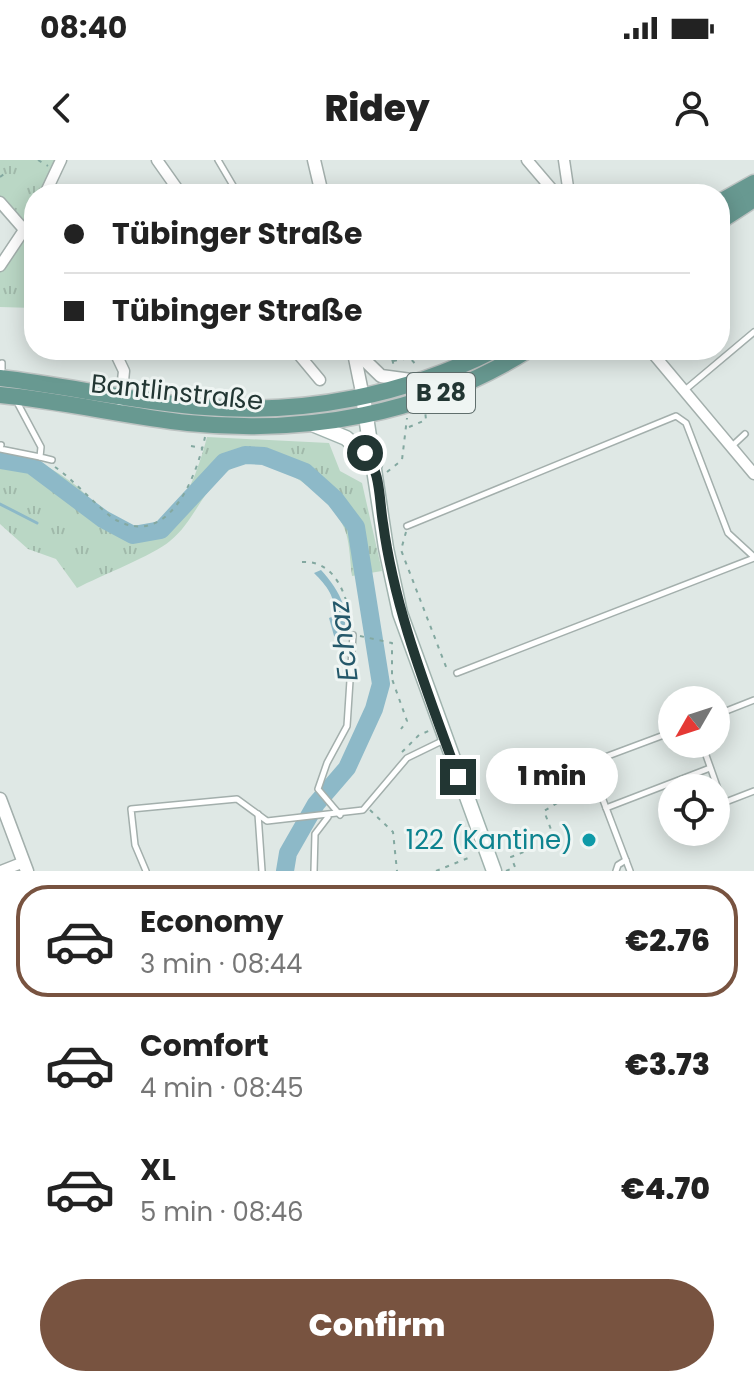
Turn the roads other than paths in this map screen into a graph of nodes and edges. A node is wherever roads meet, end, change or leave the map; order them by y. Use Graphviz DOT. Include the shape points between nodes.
graph roads {
  1 [pos="61,160"];
  2 [pos="157,160"];
  3 [pos="218,160"];
  4 [pos="314,160"];
  5 [pos="527,160"];
  6 [pos="564,160"];
  7 [pos="754,183"];
  8 [pos="50,184"];
  9 [pos="174,184"];
  10 [pos="232,184"];
  11 [pos="320,184"];
  12 [pos="547,184"];
  13 [pos="568,184"];
  14 [pos="730,196"];
  15 [pos="754,199"];
  16 [pos="0,202"];
  17 [pos="730,215"];
  18 [pos="24,229"];
  19 [pos="24,231"];
  20 [pos="0,266"];
  21 [pos="754,332"];
  22 [pos="730,352"];
  23 [pos="119,360"];
  24 [pos="303,360"];
  25 [pos="356,360"];
  26 [pos="364,360"];
  27 [pos="463,360"];
  28 [pos="509,360"];
  29 [pos="658,360"];
  30 [pos="721,360"];
  31 [pos="1,370"];
  32 [pos="420,374"];
  33 [pos="320,380"];
  34 [pos="684,391"];
  35 [pos="8,396"];
  36 [pos="363,397"];
  37 [pos="120,404"];
  38 [pos="367,415"];
  39 [pos="312,424"];
  40 [pos="745,434"];
  41 [pos="1,445"];
  42 [pos="731,447"];
  43 [pos="40,457"];
  44 [pos="52,460"];
  45 [pos="380,469"];
  46 [pos="754,474"];
  47 [pos="407,526"];
  48 [pos="754,558"];
  49 [pos="356,635"];
  50 [pos="457,673"];
  51 [pos="754,700"];
  52 [pos="730,709"];
  53 [pos="442,733"];
  54 [pos="658,737"];
  55 [pos="707,758"];
  56 [pos="464,767"];
  57 [pos="710,768"];
  58 [pos="754,791"];
  59 [pos="0,799"];
  60 [pos="606,808"];
  61 [pos="258,814"];
  62 [pos="340,815"];
  63 [pos="328,816"];
  64 [pos="477,828"];
  65 [pos="626,860"];
  66 [pos="26,866"];
  67 [pos="1,871"];
  68 [pos="146,871"];
  69 [pos="262,871"];
  70 [pos="314,871"];
  71 [pos="494,871"];
  72 [pos="616,871"];
  73 [pos="630,871"];
  1 -- 8 [label="street"];
  2 -- 9 [label="street"];
  3 -- 10 [label="lane"];
  4 -- 11 [label="street"];
  5 -- 12 [label="street"];
  6 -- 13 [label="street"];
  7 -- 14 [label="main road"];
  15 -- 17 [label="main road"];
  16 -- 18 [label="street"];
  19 -- 20 [label="street"];
  21 -- 22 [label="lane"];
  23 -- 37 [label="street" via="124,371"];
  24 -- 33 [label="street"];
  25 -- 36 [label="street"];
  26 -- 32 [label="street" via="381,376"];
  27 -- 32 [label="main road, Bantlinstraße / B 28"];
  28 -- 38 [label="main road, Bantlinstraße / B 28" via="458,386"];
  29 -- 34 [label="street"];
  30 -- 34 [label="lane"];
  31 -- 37 [label="main road, Bantlinstraße / B 28" via="23,381"];
  32 -- 36 [label="main road, Bantlinstraße / B 28"];
  34 -- 42 [label="street"];
  35 -- 37 [label="main road, Bantlinstraße / B 28"];
  35 -- 43 [label="lane" via="41,447"];
  36 -- 37 [label="main road, Bantlinstraße / B 28" via="238,409"];
  36 -- 38 [label="main road"];
  37 -- 39 [label="main road, Bantlinstraße / B 28" via="237,427"];
  38 -- 39 [label="main road, Bantlinstraße / B 28"];
  38 -- 45 [label="main road"];
  39 -- 45 [label="main road" via="346,438"];
  40 -- 42 [label="lane"];
  41 -- 43 [label="lane" via="0,449"];
  42 -- 46 [label="street"];
  43 -- 44 [label="lane"];
  45 -- 53 [label="main road" via="398,602"];
  47 -- 48 [label="lane" via="676,416 686,423 728,533"];
  48 -- 50 [label="lane"];
  49 -- 62 [label="lane" via="347,726 319,791"];
  51 -- 52 [label="lane"];
  53 -- 62 [label="lane" via="407,758 367,807"];
  53 -- 64 [label="main road"];
  54 -- 60 [label="lane" via="589,763"];
  55 -- 57 [label="lane"];
  56 -- 64 [label="lane" via="478,813"];
  57 -- 58 [label="lane" via="723,803"];
  57 -- 60 [label="lane"];
  59 -- 66 [label="street"];
  60 -- 65 [label="lane"];
  61 -- 63 [label="lane" via="267,821"];
  61 -- 68 [label="lane" via="237,799 131,809 135,845"];
  61 -- 69 [label="lane"];
  62 -- 63 [label="lane"];
  63 -- 70 [label="lane" via="315,834"];
  64 -- 71 [label="main road"];
  65 -- 72 [label="lane"];
  65 -- 73 [label="lane"];
  66 -- 67 [label="street"];
}
